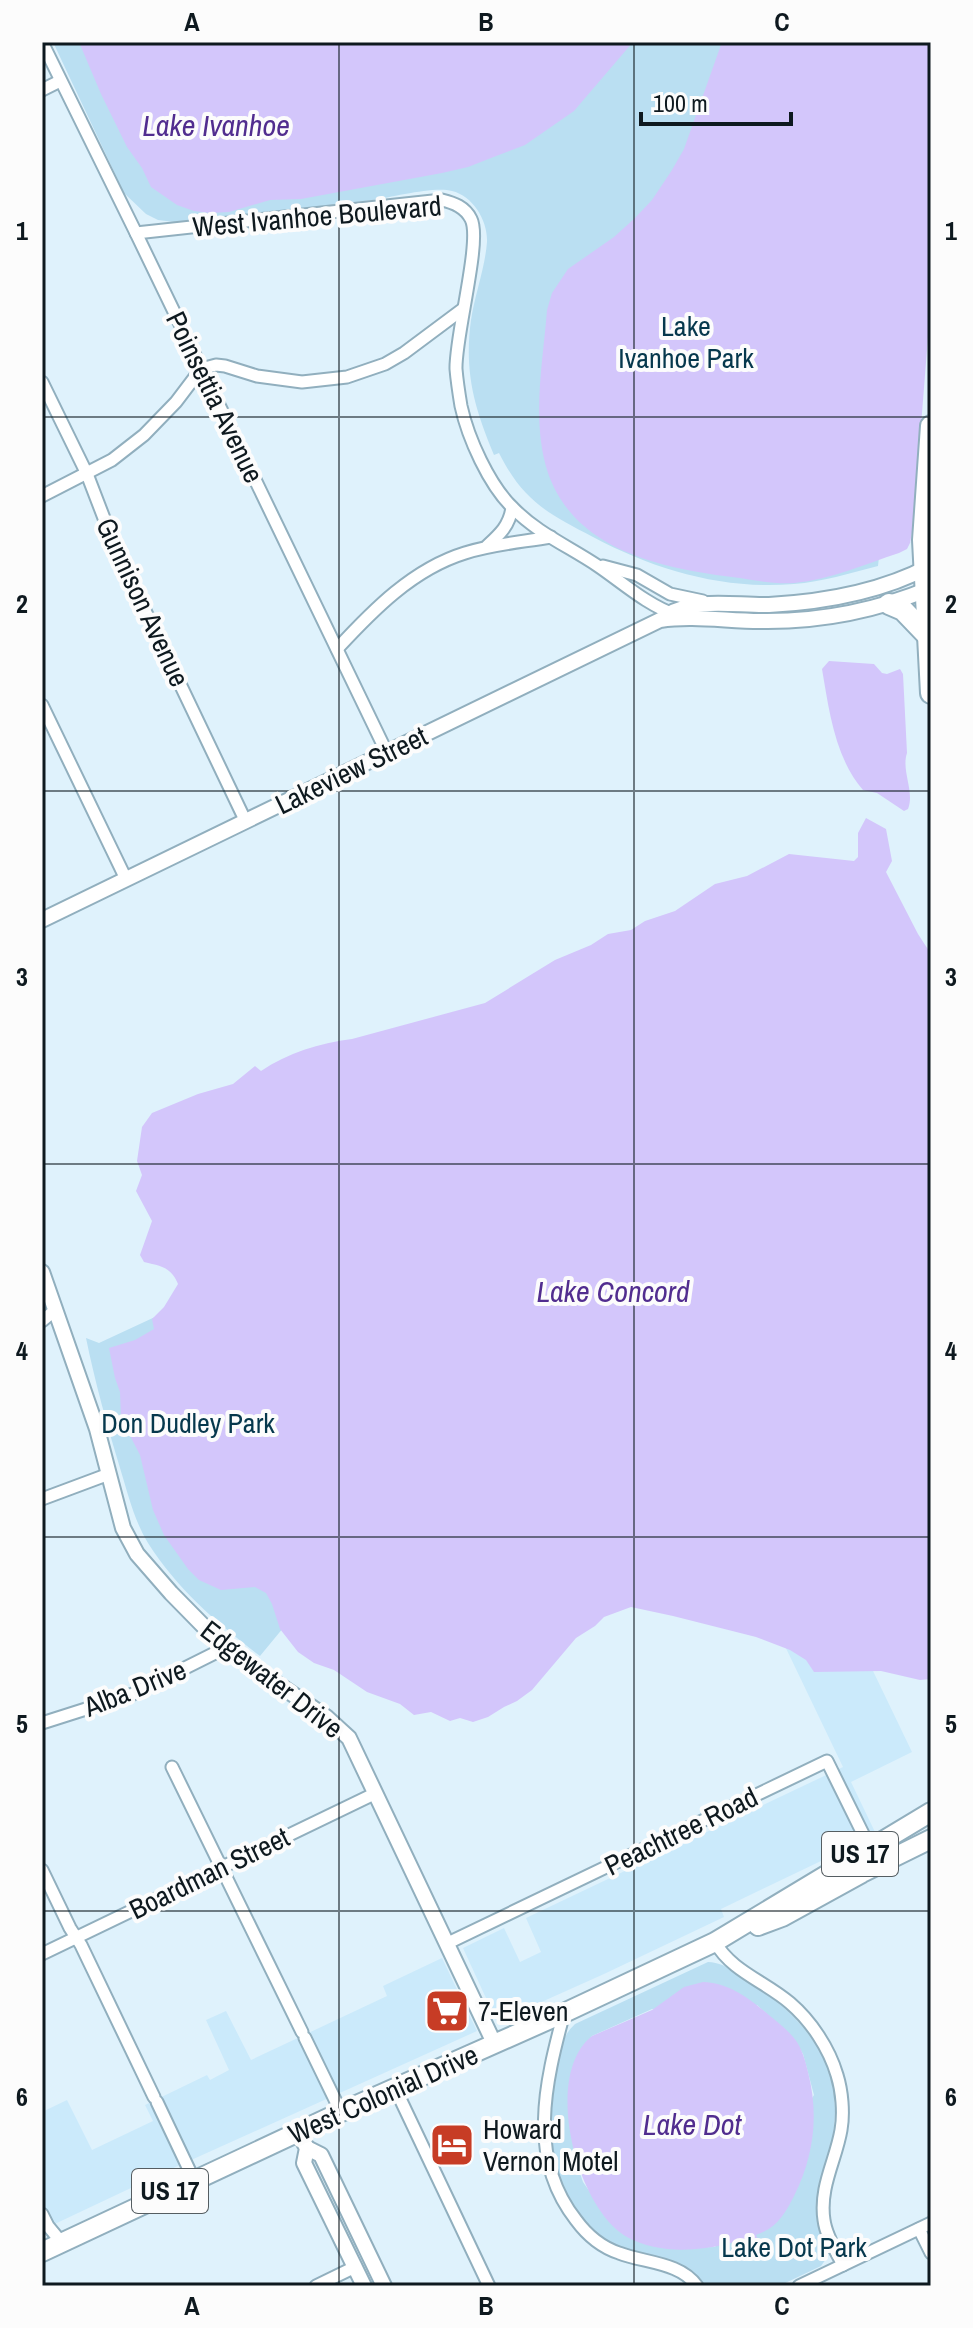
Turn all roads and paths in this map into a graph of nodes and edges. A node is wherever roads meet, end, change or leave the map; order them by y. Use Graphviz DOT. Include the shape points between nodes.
graph roads {
  1 [pos="42,42"];
  2 [pos="60,81"];
  3 [pos="42,90"];
  4 [pos="136,233"];
  5 [pos="463,309"];
  6 [pos="201,369"];
  7 [pos="42,382"];
  8 [pos="931,426"];
  9 [pos="87,474"];
  10 [pos="42,496"];
  11 [pos="512,508"];
  12 [pos="551,537"];
  13 [pos="484,548"];
  14 [pos="595,564"];
  15 [pos="928,578"];
  16 [pos="722,603"];
  17 [pos="889,604"];
  18 [pos="671,617"];
  19 [pos="927,635"];
  20 [pos="337,649"];
  21 [pos="931,693"];
  22 [pos="42,705"];
  23 [pos="387,753"];
  24 [pos="246,822"];
  25 [pos="126,879"];
  26 [pos="42,920"];
  27 [pos="42,1272"];
  28 [pos="54,1311"];
  29 [pos="42,1321"];
  30 [pos="109,1474"];
  31 [pos="42,1499"];
  32 [pos="225,1648"];
  33 [pos="42,1723"];
  34 [pos="172,1767"];
  35 [pos="376,1793"];
  36 [pos="931,1812"];
  37 [pos="931,1839"];
  38 [pos="870,1848"];
  39 [pos="220,1867"];
  40 [pos="42,1870"];
  41 [pos="76,1938"];
  42 [pos="720,1939"];
  43 [pos="448,1943"];
  44 [pos="42,1954"];
  45 [pos="564,2013"];
  46 [pos="494,2043"];
  47 [pos="395,2088"];
  48 [pos="341,2112"];
  49 [pos="302,2140"];
  50 [pos="194,2180"];
  51 [pos="42,2214"];
  52 [pos="931,2223"];
  53 [pos="919,2229"];
  54 [pos="62,2243"];
  55 [pos="42,2252"];
  56 [pos="931,2253"];
  57 [pos="843,2265"];
  58 [pos="355,2267"];
  59 [pos="316,2286"];
  60 [pos="364,2286"];
  61 [pos="384,2286"];
  62 [pos="489,2286"];
  63 [pos="697,2286"];
  64 [pos="799,2286"];
  1 -- 2 [label="street, Poinsettia Avenue"];
  2 -- 3 [label="street"];
  2 -- 4 [label="street, Poinsettia Avenue"];
  4 -- 5 [label="street, West Ivanhoe Boulevard" via="442,200 455,203 472,220 475,234"];
  4 -- 6 [label="street, Poinsettia Avenue"];
  5 -- 6 [label="street" via="404,353 347,377 302,382 225,366"];
  5 -- 11 [label="street, West Ivanhoe Boulevard" via="456,368 462,408 488,474"];
  6 -- 9 [label="street" via="144,435"];
  6 -- 20 [label="street, Poinsettia Avenue"];
  7 -- 9 [label="street, Gunnison Avenue"];
  8 -- 15 [label="highway" via="923,540"];
  9 -- 10 [label="street"];
  9 -- 24 [label="street, Gunnison Avenue" via="117,552"];
  11 -- 12 [label="street, West Ivanhoe Boulevard"];
  11 -- 13 [label="street" via="502,533"];
  12 -- 13 [label="street"];
  12 -- 14 [label="street, West Ivanhoe Boulevard"];
  13 -- 20 [label="street" via="437,565 392,594"];
  14 -- 16 [label="street, West Ivanhoe Boulevard" via="637,575 670,594"];
  14 -- 18 [label="street, West Ivanhoe Boulevard"];
  15 -- 16 [label="street, Lakeview Street" via="823,600"];
  15 -- 17 [label="street, Lakeview Street"];
  15 -- 19 [label="highway"];
  16 -- 18 [label="street, Lakeview Street" via="692,606"];
  17 -- 18 [label="street, Lakeview Street" via="783,621"];
  17 -- 19 [label="highway"];
  18 -- 23 [label="street, Lakeview Street"];
  19 -- 21 [label="highway"];
  20 -- 23 [label="street, Poinsettia Avenue"];
  22 -- 25 [label="street"];
  23 -- 24 [label="street, Lakeview Street"];
  24 -- 25 [label="street, Lakeview Street"];
  25 -- 26 [label="street, Lakeview Street"];
  27 -- 28 [label="street, Edgewater Drive"];
  28 -- 29 [label="street"];
  28 -- 30 [label="street, Edgewater Drive"];
  30 -- 31 [label="street"];
  30 -- 32 [label="street, Edgewater Drive" via="123,1528 137,1554"];
  32 -- 33 [label="street, Alba Drive" via="133,1694"];
  32 -- 35 [label="street, Edgewater Drive" via="342,1729"];
  34 -- 39 [label="street"];
  35 -- 39 [label="street, Boardman Street"];
  35 -- 43 [label="street, Edgewater Drive"];
  36 -- 38 [label="highway, West Colonial Drive / US 17"];
  37 -- 42 [label="highway, West Colonial Drive / US 17" via="782,1917"];
  38 -- 42 [label="highway, West Colonial Drive / US 17"];
  38 -- 43 [label="street, Peachtree Road" via="827,1761"];
  39 -- 41 [label="street, Boardman Street"];
  39 -- 48 [label="street"];
  40 -- 41 [label="street"];
  41 -- 44 [label="street, Boardman Street"];
  41 -- 50 [label="street"];
  42 -- 45 [label="highway, West Colonial Drive / US 17"];
  42 -- 57 [label="street" via="723,1956 804,2018 837,2074 842,2125 823,2205 828,2233"];
  43 -- 46 [label="street, Edgewater Drive"];
  45 -- 46 [label="highway, West Colonial Drive / US 17"];
  45 -- 63 [label="street" via="543,2111 546,2156 559,2193 581,2228 609,2250 677,2269"];
  46 -- 47 [label="highway, West Colonial Drive / US 17"];
  47 -- 48 [label="highway, West Colonial Drive / US 17"];
  47 -- 62 [label="street"];
  48 -- 49 [label="highway, West Colonial Drive / US 17"];
  49 -- 50 [label="highway, West Colonial Drive / US 17"];
  49 -- 58 [label="street" via="304,2163"];
  49 -- 61 [label="street" via="321,2155"];
  50 -- 54 [label="highway, West Colonial Drive / US 17"];
  51 -- 54 [label="street"];
  52 -- 53 [label="street"];
  53 -- 56 [label="street"];
  53 -- 57 [label="street"];
  54 -- 55 [label="highway, West Colonial Drive / US 17"];
  57 -- 64 [label="street"];
  58 -- 59 [label="street"];
  58 -- 60 [label="street"];
}
